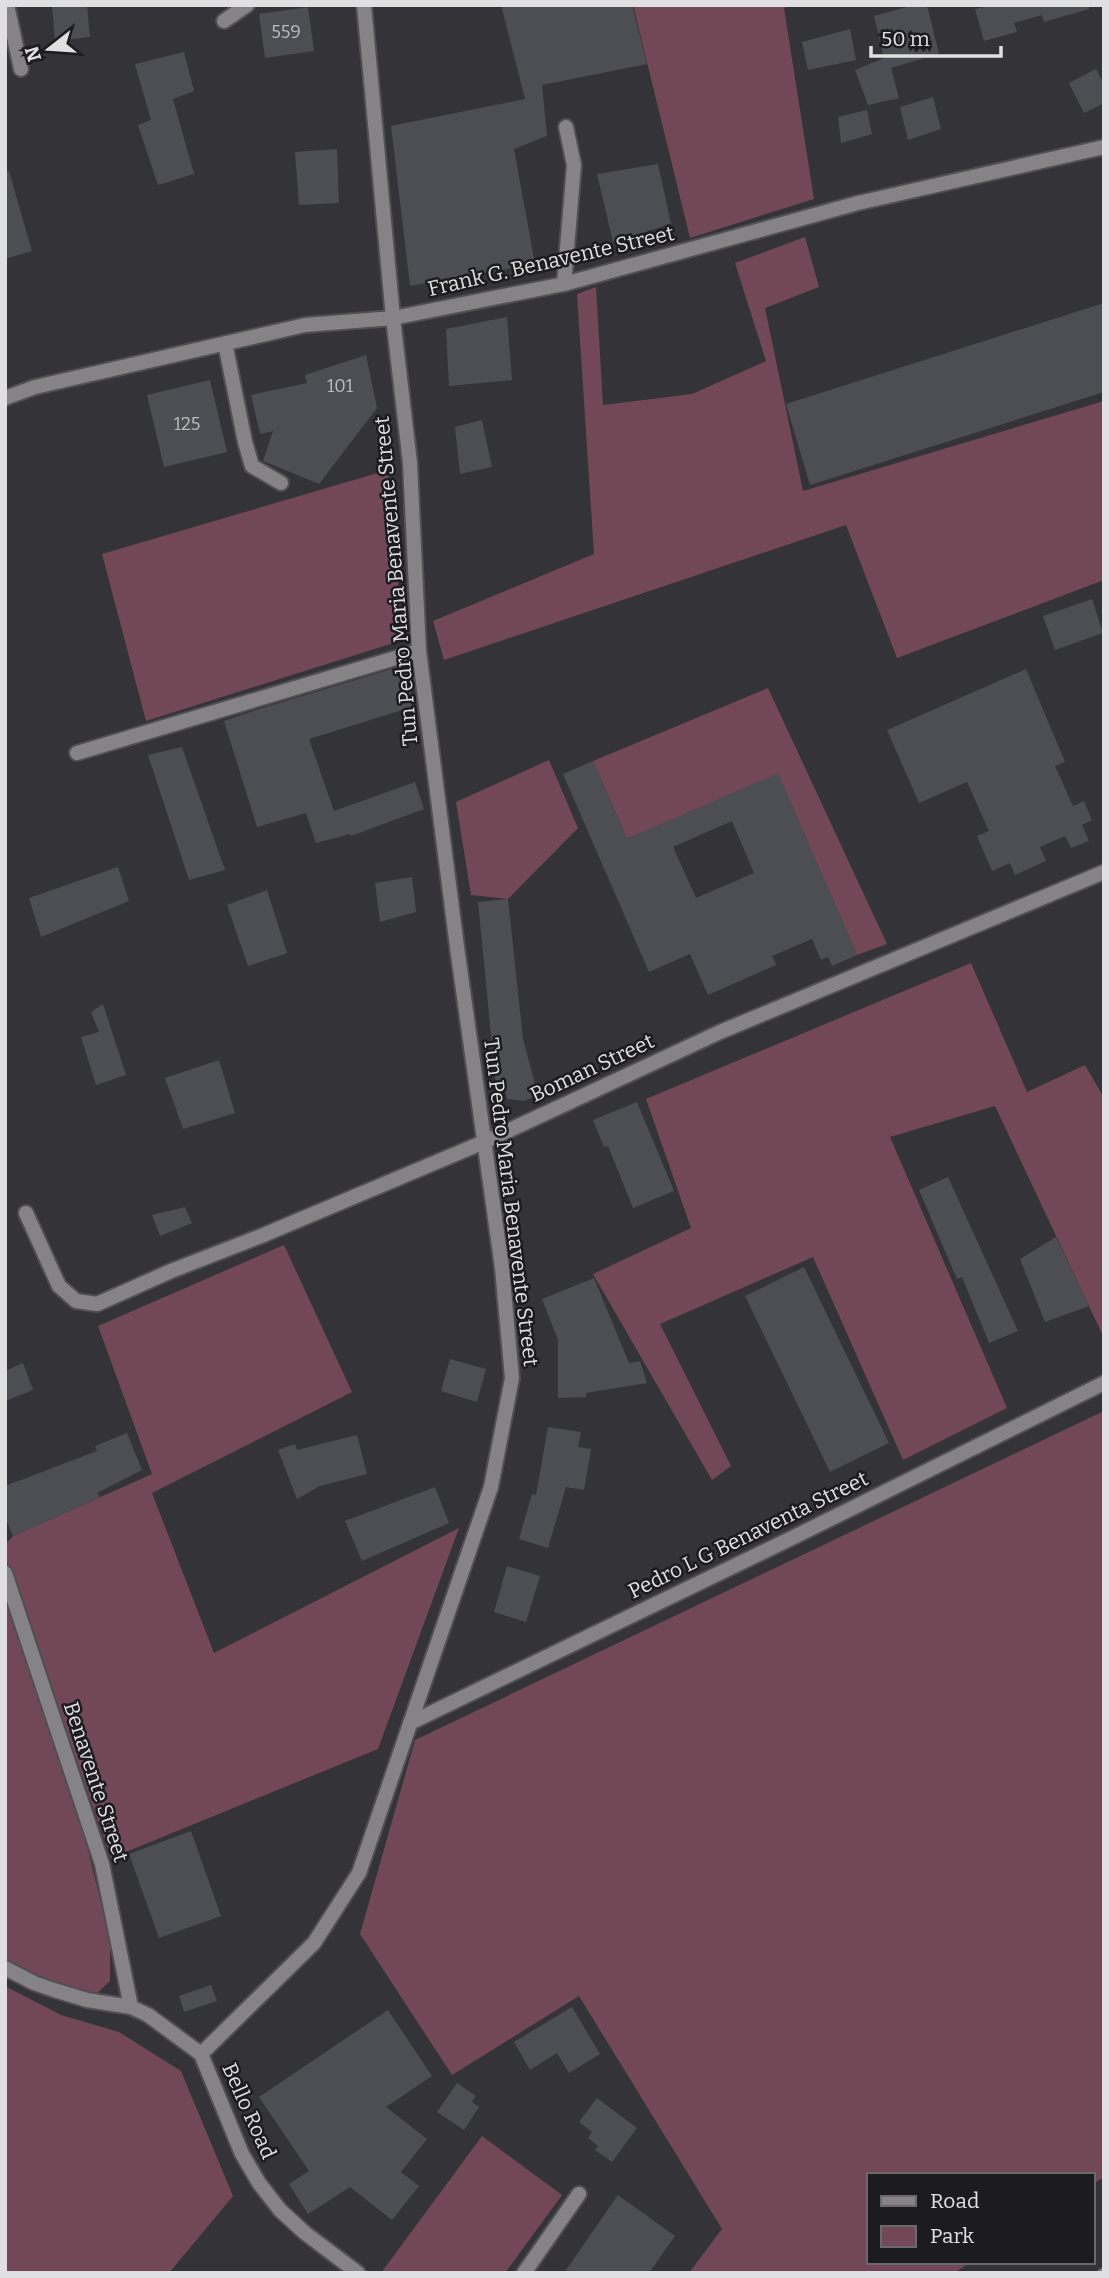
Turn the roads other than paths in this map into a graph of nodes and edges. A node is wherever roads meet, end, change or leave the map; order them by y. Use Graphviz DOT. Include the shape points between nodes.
graph roads {
  1 [pos="7,5"];
  2 [pos="247,5"];
  3 [pos="364,5"];
  4 [pos="224,21"];
  5 [pos="21,69"];
  6 [pos="566,127"];
  7 [pos="1104,148"];
  8 [pos="564,284"];
  9 [pos="393,318"];
  10 [pos="225,343"];
  11 [pos="7,396"];
  12 [pos="281,483"];
  13 [pos="419,651"];
  14 [pos="77,754"];
  15 [pos="1104,872"];
  16 [pos="484,1142"];
  17 [pos="26,1213"];
  18 [pos="1104,1383"];
  19 [pos="5,1573"];
  20 [pos="410,1723"];
  21 [pos="5,1968"];
  22 [pos="131,2007"];
  23 [pos="201,2054"];
  24 [pos="579,2194"];
  25 [pos="358,2273"];
  26 [pos="524,2273"];
  1 -- 5 [label="street"];
  2 -- 4 [label="street"];
  3 -- 9 [label="street, Tun Pedro Maria Benavente Street"];
  6 -- 8 [label="street" via="574,165"];
  7 -- 8 [label="street, Frank G. Benavente Street" via="858,203"];
  8 -- 9 [label="street, Frank G. Benavente Street"];
  9 -- 10 [label="street, Frank G. Benavente Street" via="305,325"];
  9 -- 13 [label="street, Tun Pedro Maria Benavente Street" via="410,463"];
  10 -- 11 [label="street, Frank G. Benavente Street"];
  10 -- 12 [label="street" via="253,466"];
  13 -- 14 [label="street"];
  13 -- 16 [label="street, Tun Pedro Maria Benavente Street"];
  15 -- 16 [label="street, Boman Street" via="720,1032"];
  16 -- 17 [label="street, Boman Street" via="97,1304 76,1301 59,1286"];
  16 -- 20 [label="street, Tun Pedro Maria Benavente Street" via="512,1378 491,1487"];
  18 -- 20 [label="street, Pedro L G Benaventa Street"];
  19 -- 22 [label="street, Benavente Street" via="102,1864"];
  20 -- 23 [label="street, Tun Pedro Maria Benavente Street" via="359,1873 336,1912 314,1943"];
  21 -- 22 [label="street, Bello Road" via="54,1990"];
  22 -- 23 [label="street, Bello Road"];
  23 -- 25 [label="street, Bello Road" via="259,2183 296,2225"];
  24 -- 26 [label="street"];
}
